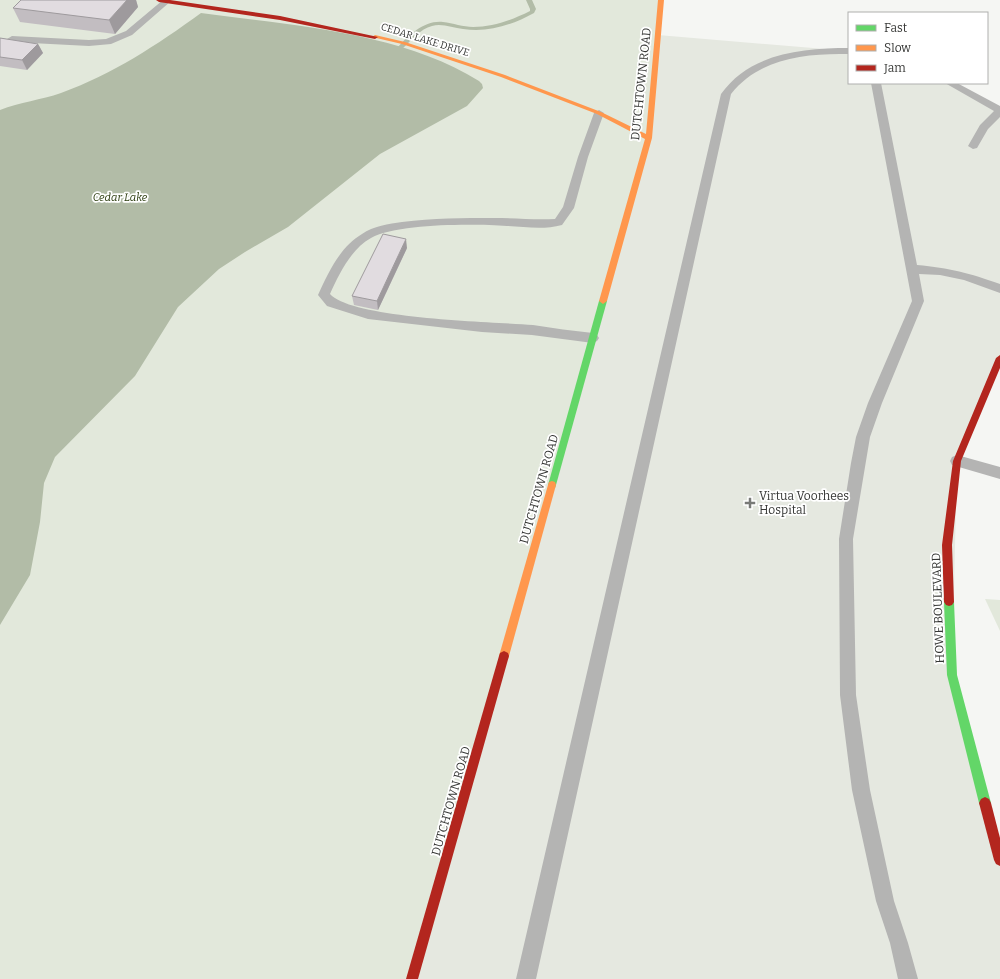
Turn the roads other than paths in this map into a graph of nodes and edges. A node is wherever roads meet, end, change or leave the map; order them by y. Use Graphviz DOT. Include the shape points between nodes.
graph roads {
  1 [pos="163,0"];
  2 [pos="661,0"];
  3 [pos="12,40"];
  4 [pos="848,51"];
  5 [pos="876,84"];
  6 [pos="952,84"];
  7 [pos="1000,111"];
  8 [pos="599,113"];
  9 [pos="649,138"];
  10 [pos="973,146"];
  11 [pos="912,269"];
  12 [pos="1000,289"];
  13 [pos="593,338"];
  14 [pos="1000,358"];
  15 [pos="957,461"];
  16 [pos="1000,473"];
  17 [pos="1000,860"];
  18 [pos="412,979"];
  19 [pos="526,979"];
  20 [pos="908,979"];
  1 -- 3 [label="lane" via="129,33 108,42"];
  1 -- 8 [label="street, CEDAR LAKE DRIVE" via="280,18 403,43 503,76"];
  2 -- 9 [label="street, DUTCHTOWN ROAD"];
  4 -- 19 [label="lane" via="804,53 777,59 757,67 738,80 726,94"];
  5 -- 11 [label="lane"];
  6 -- 7 [label="lane"];
  7 -- 10 [label="lane" via="984,127"];
  8 -- 9 [label="street, CEDAR LAKE DRIVE"];
  8 -- 13 [label="lane" via="568,208 558,222 446,223 378,230 366,236 354,247 340,264 324,295 331,303 368,315"];
  9 -- 13 [label="street, DUTCHTOWN ROAD"];
  11 -- 12 [label="lane" via="966,276"];
  11 -- 20 [label="lane" via="918,301 900,340 863,437 846,539 848,695 852,733 861,790 885,901"];
  13 -- 18 [label="street, DUTCHTOWN ROAD"];
  14 -- 15 [label="street, HOWE BOULEVARD"];
  15 -- 16 [label="lane"];
  15 -- 17 [label="street, HOWE BOULEVARD" via="947,545 952,675"];
}
